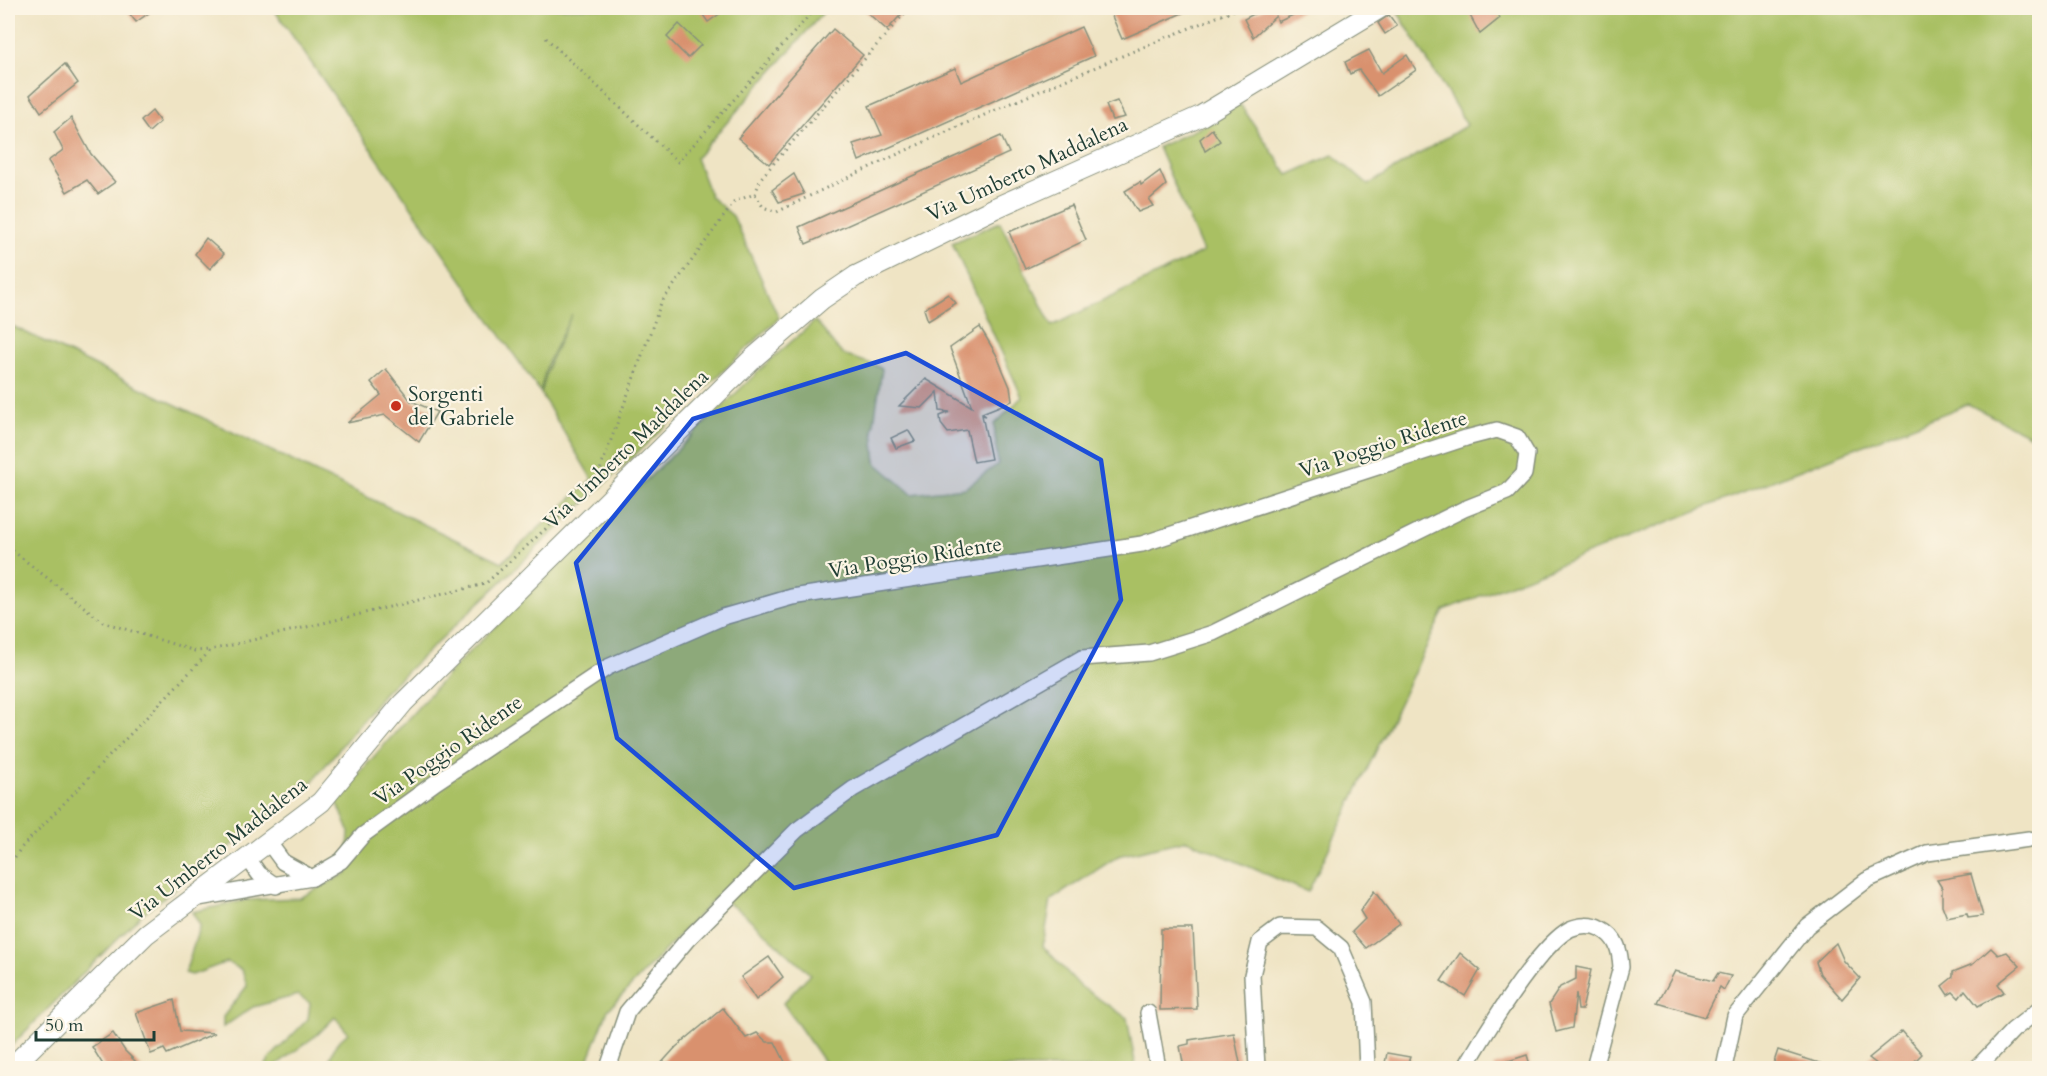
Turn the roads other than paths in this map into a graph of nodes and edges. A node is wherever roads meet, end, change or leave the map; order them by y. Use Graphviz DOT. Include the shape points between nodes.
graph roads {
  1 [pos="1380,8"];
  2 [pos="2029,839"];
  3 [pos="269,843"];
  4 [pos="247,857"];
  5 [pos="312,878"];
  6 [pos="276,886"];
  7 [pos="189,899"];
  8 [pos="2040,1009"];
  9 [pos="1148,1013"];
  10 [pos="11,1068"];
  11 [pos="608,1068"];
  12 [pos="1158,1068"];
  13 [pos="1257,1068"];
  14 [pos="1367,1068"];
  15 [pos="1466,1068"];
  16 [pos="1594,1068"];
  17 [pos="1724,1068"];
  18 [pos="1977,1068"];
  1 -- 3 [label="street, Via Umberto Maddalena" via="1201,116 995,208 856,276 822,299 751,360 419,687 321,802"];
  2 -- 17 [label="street" via="1927,853 1868,880 1807,926 1735,1016"];
  3 -- 4 [label="street, Via Umberto Maddalena"];
  3 -- 5 [label="street" via="284,862"];
  4 -- 6 [label="street" via="259,874"];
  4 -- 7 [label="street, Via Umberto Maddalena"];
  5 -- 6 [label="street, Via Poggio Ridente"];
  5 -- 11 [label="street, Via Poggio Ridente" via="341,861 363,835 436,782 608,666 723,617 792,597 1142,544 1466,438 1497,430 1516,437 1527,454 1524,474 1507,492 1464,509 1213,633 1149,653 1082,658 852,789 798,830 687,940 627,1012"];
  6 -- 7 [label="street, Via Poggio Ridente"];
  7 -- 10 [label="street, Via Umberto Maddalena" via="146,934"];
  8 -- 18 [label="street" via="2013,1030"];
  9 -- 12 [label="street"];
  13 -- 14 [label="street" via="1252,975 1260,942 1280,927 1317,928 1341,948 1364,1002"];
  15 -- 16 [label="street" via="1512,995 1548,948 1571,929 1595,926 1616,942 1621,967"];
}
